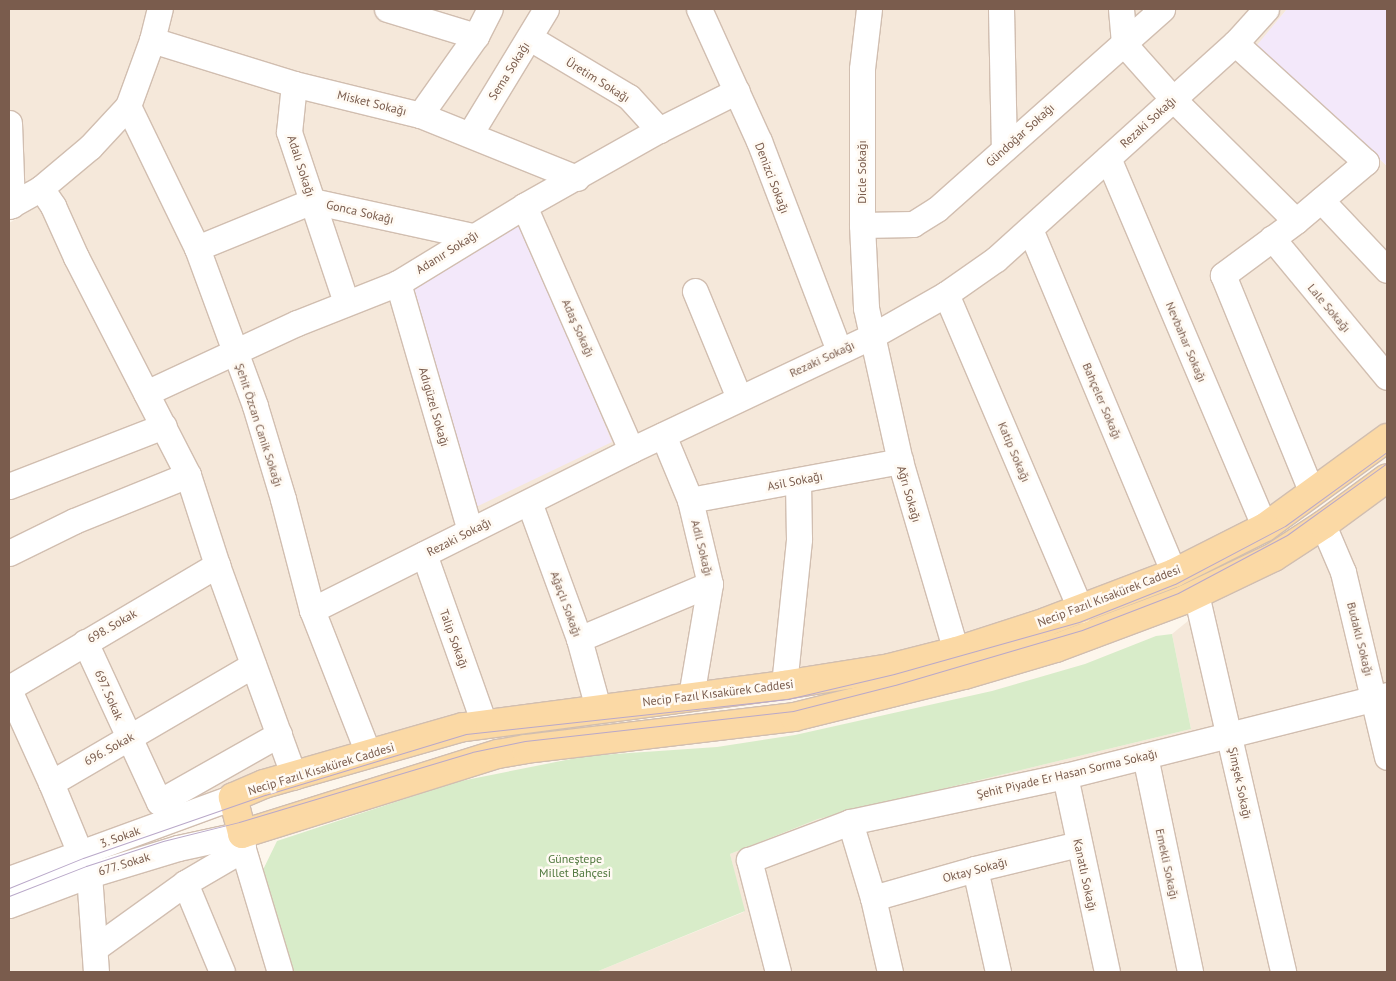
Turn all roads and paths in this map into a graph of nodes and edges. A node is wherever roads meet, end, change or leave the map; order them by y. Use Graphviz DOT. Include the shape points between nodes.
graph roads {
  1 [pos="160,9"];
  2 [pos="387,9"];
  3 [pos="490,9"];
  4 [pos="546,9"];
  5 [pos="699,9"];
  6 [pos="869,9"];
  7 [pos="1001,9"];
  8 [pos="1121,9"];
  9 [pos="1162,9"];
  10 [pos="1266,9"];
  11 [pos="476,36"];
  12 [pos="530,38"];
  13 [pos="157,41"];
  14 [pos="1236,43"];
  15 [pos="1124,44"];
  16 [pos="294,84"];
  17 [pos="737,91"];
  18 [pos="1173,99"];
  19 [pos="128,106"];
  20 [pos="420,115"];
  21 [pos="9,123"];
  22 [pos="659,130"];
  23 [pos="470,134"];
  24 [pos="1004,149"];
  25 [pos="1108,158"];
  26 [pos="578,178"];
  27 [pos="41,188"];
  28 [pos="1321,200"];
  29 [pos="312,201"];
  30 [pos="10,205"];
  31 [pos="524,206"];
  32 [pos="1296,221"];
  33 [pos="862,225"];
  34 [pos="1030,229"];
  35 [pos="472,236"];
  36 [pos="1272,238"];
  37 [pos="197,248"];
  38 [pos="1387,270"];
  39 [pos="398,283"];
  40 [pos="695,291"];
  41 [pos="946,294"];
  42 [pos="346,302"];
  43 [pos="872,336"];
  44 [pos="838,350"];
  45 [pos="235,352"];
  46 [pos="1387,377"];
  47 [pos="146,393"];
  48 [pos="739,398"];
  49 [pos="164,426"];
  50 [pos="663,435"];
  51 [pos="1387,438"];
  52 [pos="631,450"];
  53 [pos="900,460"];
  54 [pos="188,475"];
  55 [pos="1387,478"];
  56 [pos="798,481"];
  57 [pos="9,486"];
  58 [pos="1312,493"];
  59 [pos="690,500"];
  60 [pos="529,502"];
  61 [pos="1324,525"];
  62 [pos="1265,526"];
  63 [pos="470,531"];
  64 [pos="9,553"];
  65 [pos="424,554"];
  66 [pos="217,565"];
  67 [pos="1174,573"];
  68 [pos="710,584"];
  69 [pos="1196,594"];
  70 [pos="312,610"];
  71 [pos="1081,610"];
  72 [pos="579,639"];
  73 [pos="85,642"];
  74 [pos="956,651"];
  75 [pos="253,665"];
  76 [pos="784,685"];
  77 [pos="9,689"];
  78 [pos="691,696"];
  79 [pos="1381,696"];
  80 [pos="598,708"];
  81 [pos="484,723"];
  82 [pos="279,734"];
  83 [pos="1230,735"];
  84 [pos="129,739"];
  85 [pos="368,753"];
  86 [pos="1145,756"];
  87 [pos="1387,756"];
  88 [pos="294,776"];
  89 [pos="1065,776"];
  90 [pos="51,783"];
  91 [pos="233,797"];
  92 [pos="850,822"];
  93 [pos="242,841"];
  94 [pos="1078,844"];
  95 [pos="81,851"];
  96 [pos="975,869"];
  97 [pos="89,875"];
  98 [pos="9,879"];
  99 [pos="185,883"];
  100 [pos="873,898"];
  101 [pos="9,905"];
  102 [pos="96,960"];
  103 [pos="222,972"];
  104 [pos="280,972"];
  105 [pos="778,972"];
  106 [pos="890,972"];
  107 [pos="998,972"];
  108 [pos="1106,972"];
  109 [pos="1190,972"];
  110 [pos="1283,972"];
  1 -- 13 [label="street"];
  2 -- 11 [label="street"];
  3 -- 11 [label="street"];
  4 -- 12 [label="street, Sema Sokağı"];
  5 -- 17 [label="street, Denizci Sokağı"];
  6 -- 33 [label="street, Dicle Sokağı" via="862,69"];
  7 -- 24 [label="street"];
  8 -- 15 [label="street"];
  9 -- 15 [label="street, Gündoğar Sokağı"];
  10 -- 14 [label="street, Rezaki Sokağı"];
  11 -- 20 [label="street"];
  12 -- 22 [label="street, Üretim Sokağı" via="629,97"];
  12 -- 23 [label="street, Sema Sokağı"];
  13 -- 16 [label="street, Misket Sokağı"];
  13 -- 19 [label="street"];
  14 -- 18 [label="street, Rezaki Sokağı"];
  14 -- 28 [label="street" via="1366,162"];
  15 -- 18 [label="street"];
  15 -- 24 [label="street, Gündoğar Sokağı"];
  16 -- 20 [label="street, Misket Sokağı"];
  16 -- 29 [label="street, Adalı Sokağı" via="289,132"];
  17 -- 22 [label="street, Adanır Sokağı"];
  17 -- 44 [label="street, Denizci Sokağı"];
  18 -- 25 [label="street, Rezaki Sokağı"];
  18 -- 32 [label="street"];
  19 -- 27 [label="street" via="90,147"];
  19 -- 37 [label="street, Şehit Özcan Canik Sokağı"];
  20 -- 23 [label="street, Misket Sokağı"];
  21 -- 30 [label="street"];
  22 -- 26 [label="street, Adanır Sokağı"];
  23 -- 26 [label="street, Misket Sokağı"];
  24 -- 33 [label="street, Gündoğar Sokağı" via="937,209 913,224"];
  25 -- 34 [label="street, Rezaki Sokağı"];
  25 -- 62 [label="street, Nevbahar Sokağı"];
  26 -- 31 [label="street, Adanır Sokağı"];
  27 -- 30 [label="street"];
  27 -- 47 [label="street"];
  28 -- 32 [label="street"];
  28 -- 38 [label="street"];
  29 -- 35 [label="street, Gonca Sokağı"];
  29 -- 37 [label="street, Gonca Sokağı"];
  29 -- 42 [label="street, Adalı Sokağı"];
  31 -- 35 [label="street, Adanır Sokağı"];
  31 -- 52 [label="street, Adaş Sokağı"];
  32 -- 36 [label="street"];
  33 -- 43 [label="street, Dicle Sokağı" via="866,308"];
  34 -- 41 [label="street, Rezaki Sokağı" via="996,259"];
  34 -- 67 [label="street, Bahçeler Sokağı"];
  35 -- 39 [label="street, Adanır Sokağı"];
  36 -- 46 [label="street, Lale Sokağı"];
  36 -- 58 [label="street" via="1223,275"];
  37 -- 45 [label="street, Şehit Özcan Canik Sokağı"];
  39 -- 42 [label="street, Adanır Sokağı"];
  39 -- 63 [label="street, Adıgüzel Sokağı"];
  40 -- 48 [label="street"];
  41 -- 43 [label="street, Rezaki Sokağı"];
  41 -- 71 [label="street, Katip Sokağı"];
  42 -- 45 [label="street, Adanır Sokağı"];
  43 -- 44 [label="street, Rezaki Sokağı"];
  43 -- 53 [label="street, Ağrı Sokağı"];
  44 -- 48 [label="street, Rezaki Sokağı"];
  45 -- 47 [label="street, Adanır Sokağı"];
  45 -- 70 [label="street, Şehit Özcan Canik Sokağı" via="283,499"];
  47 -- 49 [label="street"];
  48 -- 50 [label="street, Rezaki Sokağı"];
  49 -- 54 [label="street"];
  49 -- 57 [label="street"];
  50 -- 52 [label="street, Rezaki Sokağı"];
  50 -- 59 [label="street, Adil Sokağı"];
  51 -- 58 [label="main road, Necip Fazıl Kısakürek Caddesi"];
  52 -- 60 [label="street, Rezaki Sokağı"];
  53 -- 56 [label="street, Asil Sokağı"];
  53 -- 74 [label="street, Ağrı Sokağı"];
  54 -- 64 [label="street" via="74,521"];
  54 -- 66 [label="street"];
  55 -- 61 [label="main road"];
  56 -- 59 [label="street, Asil Sokağı"];
  56 -- 76 [label="street" via="800,538"];
  58 -- 62 [label="main road, Necip Fazıl Kısakürek Caddesi"];
  59 -- 68 [label="street, Adil Sokağı"];
  60 -- 63 [label="street, Rezaki Sokağı"];
  60 -- 72 [label="street, Ağaçlı Sokağı"];
  61 -- 69 [label="main road" via="1274,557"];
  61 -- 79 [label="street, Budaklı Sokağı" via="1343,572"];
  62 -- 67 [label="main road, Necip Fazıl Kısakürek Caddesi"];
  63 -- 65 [label="street, Rezaki Sokağı"];
  65 -- 70 [label="street, Rezaki Sokağı"];
  65 -- 81 [label="street, Talip Sokağı"];
  66 -- 73 [label="street, 698. Sokak"];
  66 -- 75 [label="street"];
  67 -- 71 [label="main road, Necip Fazıl Kısakürek Caddesi"];
  68 -- 72 [label="street"];
  68 -- 78 [label="street, Adil Sokağı"];
  69 -- 83 [label="street, Şimşek Sokağı"];
  69 -- 93 [label="main road" via="1056,648 899,692 794,717 498,754"];
  70 -- 85 [label="street, Şehit Özcan Canik Sokağı"];
  71 -- 74 [label="main road, Necip Fazıl Kısakürek Caddesi"];
  72 -- 80 [label="street, Ağaçlı Sokağı"];
  73 -- 77 [label="street, 698. Sokak"];
  73 -- 84 [label="street, 697. Sokak"];
  74 -- 76 [label="main road, Necip Fazıl Kısakürek Caddesi" via="890,668"];
  75 -- 82 [label="street"];
  75 -- 84 [label="street, 696. Sokak"];
  76 -- 78 [label="main road, Necip Fazıl Kısakürek Caddesi"];
  77 -- 90 [label="street"];
  78 -- 80 [label="main road, Necip Fazıl Kısakürek Caddesi"];
  79 -- 83 [label="street, Şehit Piyade Er Hasan Sorma Sokağı"];
  79 -- 87 [label="street, Budaklı Sokağı"];
  80 -- 81 [label="main road, Necip Fazıl Kısakürek Caddesi"];
  81 -- 85 [label="main road, Necip Fazıl Kısakürek Caddesi"];
  82 -- 84 [label="street, 697. Sokak" via="159,802"];
  82 -- 88 [label="street"];
  83 -- 86 [label="street, Şehit Piyade Er Hasan Sorma Sokağı"];
  83 -- 110 [label="street, Şimşek Sokağı"];
  84 -- 90 [label="street, 696. Sokak"];
  85 -- 88 [label="main road, Necip Fazıl Kısakürek Caddesi"];
  86 -- 89 [label="street, Şehit Piyade Er Hasan Sorma Sokağı"];
  86 -- 109 [label="street, Emekli Sokağı"];
  88 -- 91 [label="main road, Necip Fazıl Kısakürek Caddesi"];
  89 -- 92 [label="street, Şehit Piyade Er Hasan Sorma Sokağı"];
  89 -- 94 [label="street, Kanatlı Sokağı"];
  90 -- 95 [label="street"];
  91 -- 93 [label="main road, Necip Fazıl Kısakürek Caddesi"];
  91 -- 95 [label="street, 3. Sokak"];
  92 -- 100 [label="street"];
  92 -- 105 [label="street, Şehit Piyade Er Hasan Sorma Sokağı" via="749,860"];
  93 -- 97 [label="street, 677. Sokak" via="178,848"];
  93 -- 99 [label="street"];
  93 -- 104 [label="street"];
  94 -- 96 [label="street, Oktay Sokağı"];
  94 -- 108 [label="street, Kanatlı Sokağı"];
  95 -- 97 [label="street"];
  95 -- 98 [label="street, 3. Sokak"];
  96 -- 100 [label="street, Oktay Sokağı"];
  96 -- 107 [label="street"];
  97 -- 101 [label="street, 677. Sokak"];
  97 -- 102 [label="street"];
  99 -- 102 [label="street"];
  99 -- 103 [label="street"];
  100 -- 106 [label="street"];
}
